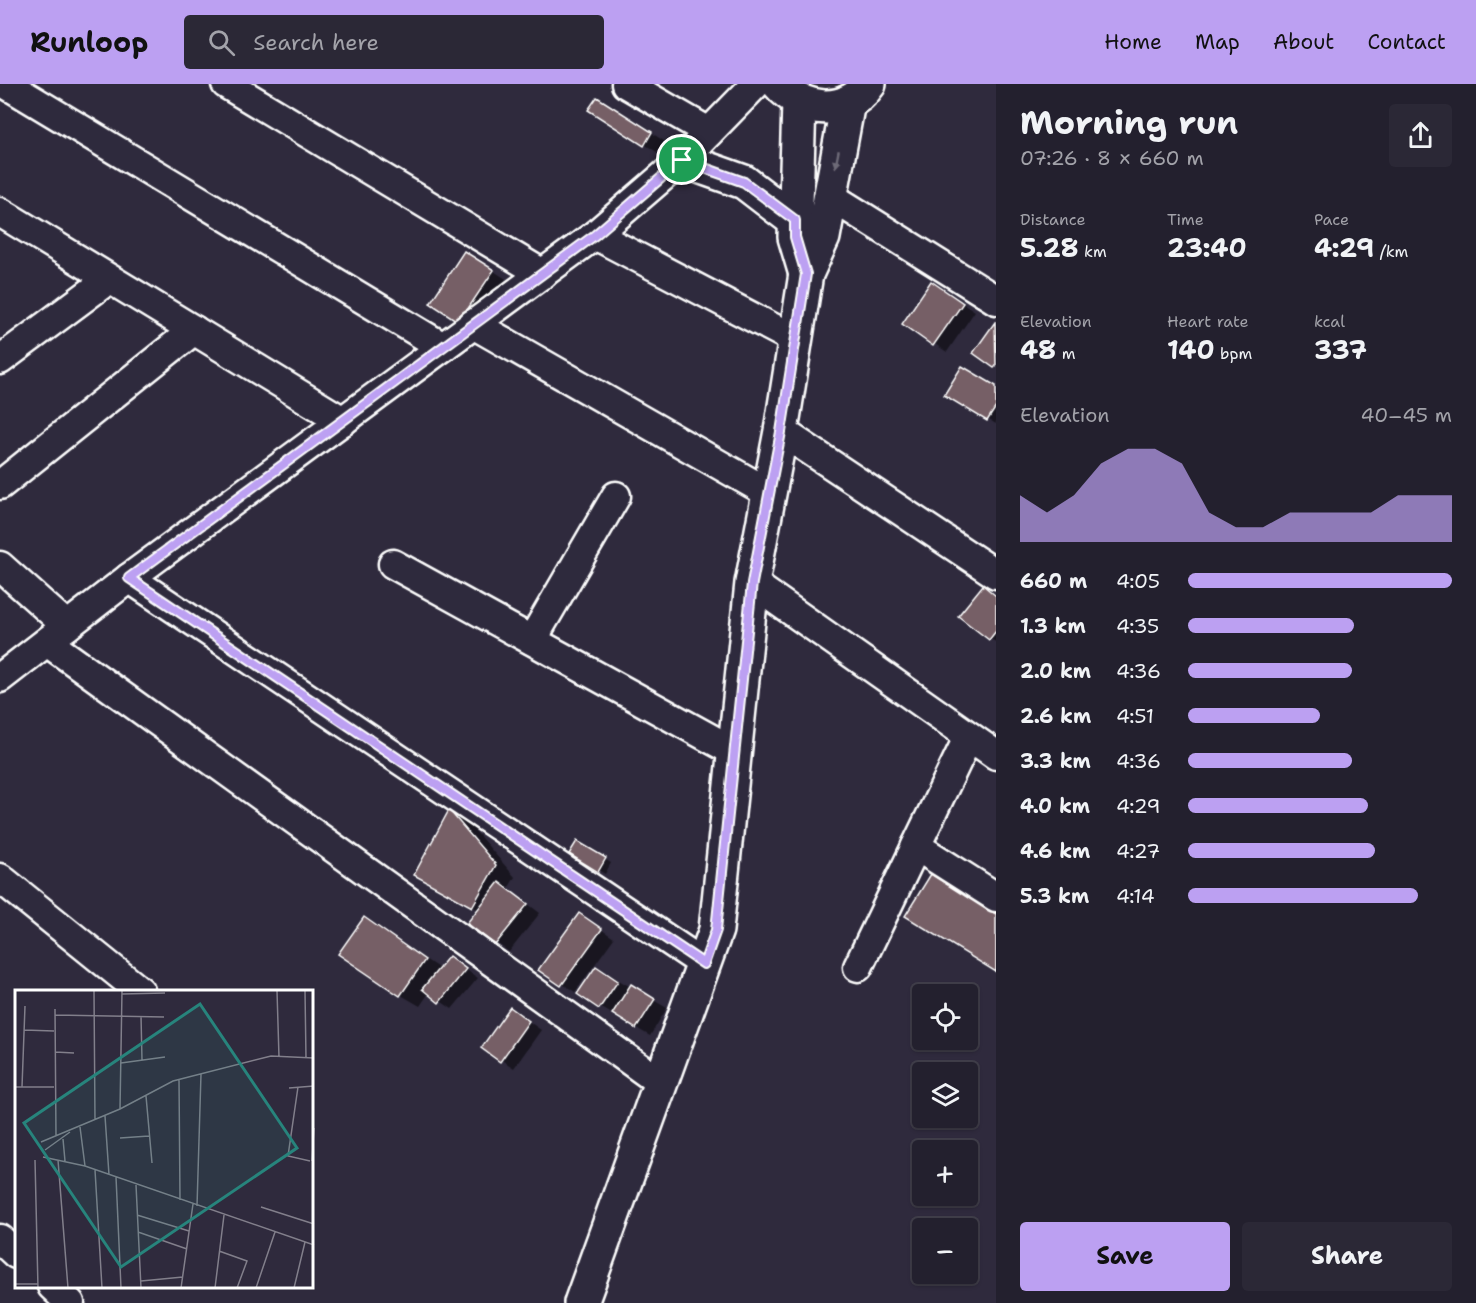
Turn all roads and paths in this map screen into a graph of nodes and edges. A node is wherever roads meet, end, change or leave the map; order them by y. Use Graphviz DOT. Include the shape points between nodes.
graph roads {
  1 [pos="6,84"];
  2 [pos="226,84"];
  3 [pos="626,84"];
  4 [pos="756,84"];
  5 [pos="789,93"];
  6 [pos="858,93"];
  7 [pos="709,132"];
  8 [pos="682,160"];
  9 [pos="830,196"];
  10 [pos="0,212"];
  11 [pos="795,220"];
  12 [pos="595,235"];
  13 [pos="543,274"];
  14 [pos="806,274"];
  15 [pos="109,279"];
  16 [pos="996,300"];
  17 [pos="473,324"];
  18 [pos="194,330"];
  19 [pos="794,339"];
  20 [pos="443,347"];
  21 [pos="0,360"];
  22 [pos="343,421"];
  23 [pos="781,432"];
  24 [pos="0,485"];
  25 [pos="770,493"];
  26 [pos="616,496"];
  27 [pos="393,564"];
  28 [pos="0,566"];
  29 [pos="996,574"];
  30 [pos="129,578"];
  31 [pos="752,583"];
  32 [pos="57,634"];
  33 [pos="532,640"];
  34 [pos="0,678"];
  35 [pos="969,736"];
  36 [pos="735,752"];
  37 [pos="996,755"];
  38 [pos="916,846"];
  39 [pos="0,878"];
  40 [pos="996,897"];
  41 [pos="704,964"];
  42 [pos="858,967"];
  43 [pos="139,990"];
  44 [pos="661,1083"];
  45 [pos="0,1239"];
  46 [pos="15,1253"];
  47 [pos="53,1288"];
  48 [pos="70,1303"];
  49 [pos="581,1303"];
  1 -- 20 [label="street"];
  2 -- 13 [label="street"];
  3 -- 7 [label="street"];
  4 -- 7 [label="street"];
  5 -- 6 [label="main road" via="824,107"];
  5 -- 11 [label="main road"];
  6 -- 9 [label="main road, one-way"];
  7 -- 8 [label="street"];
  8 -- 11 [label="main road" via="744,182"];
  8 -- 12 [label="street"];
  9 -- 14 [label="main road" via="823,237"];
  9 -- 16 [label="street"];
  10 -- 15 [label="street"];
  11 -- 14 [label="main road" via="795,237"];
  12 -- 13 [label="street"];
  12 -- 19 [label="street"];
  13 -- 17 [label="street"];
  14 -- 19 [label="main road"];
  15 -- 18 [label="street"];
  15 -- 21 [label="street"];
  17 -- 20 [label="street"];
  17 -- 25 [label="street"];
  18 -- 22 [label="street"];
  18 -- 24 [label="street"];
  19 -- 23 [label="main road"];
  20 -- 22 [label="street"];
  22 -- 30 [label="street"];
  23 -- 25 [label="main road"];
  23 -- 29 [label="street"];
  25 -- 31 [label="main road"];
  26 -- 33 [label="street"];
  27 -- 33 [label="street"];
  28 -- 32 [label="street"];
  30 -- 32 [label="street"];
  30 -- 41 [label="street"];
  31 -- 35 [label="street"];
  31 -- 36 [label="main road"];
  32 -- 34 [label="street"];
  32 -- 44 [label="street"];
  33 -- 36 [label="street"];
  35 -- 37 [label="street"];
  35 -- 38 [label="street"];
  36 -- 41 [label="main road" via="716,930"];
  38 -- 40 [label="street"];
  38 -- 42 [label="street"];
  39 -- 43 [label="street"];
  41 -- 44 [label="main road"];
  44 -- 49 [label="main road"];
  45 -- 46 [label="street"];
  47 -- 48 [label="street"];
}
